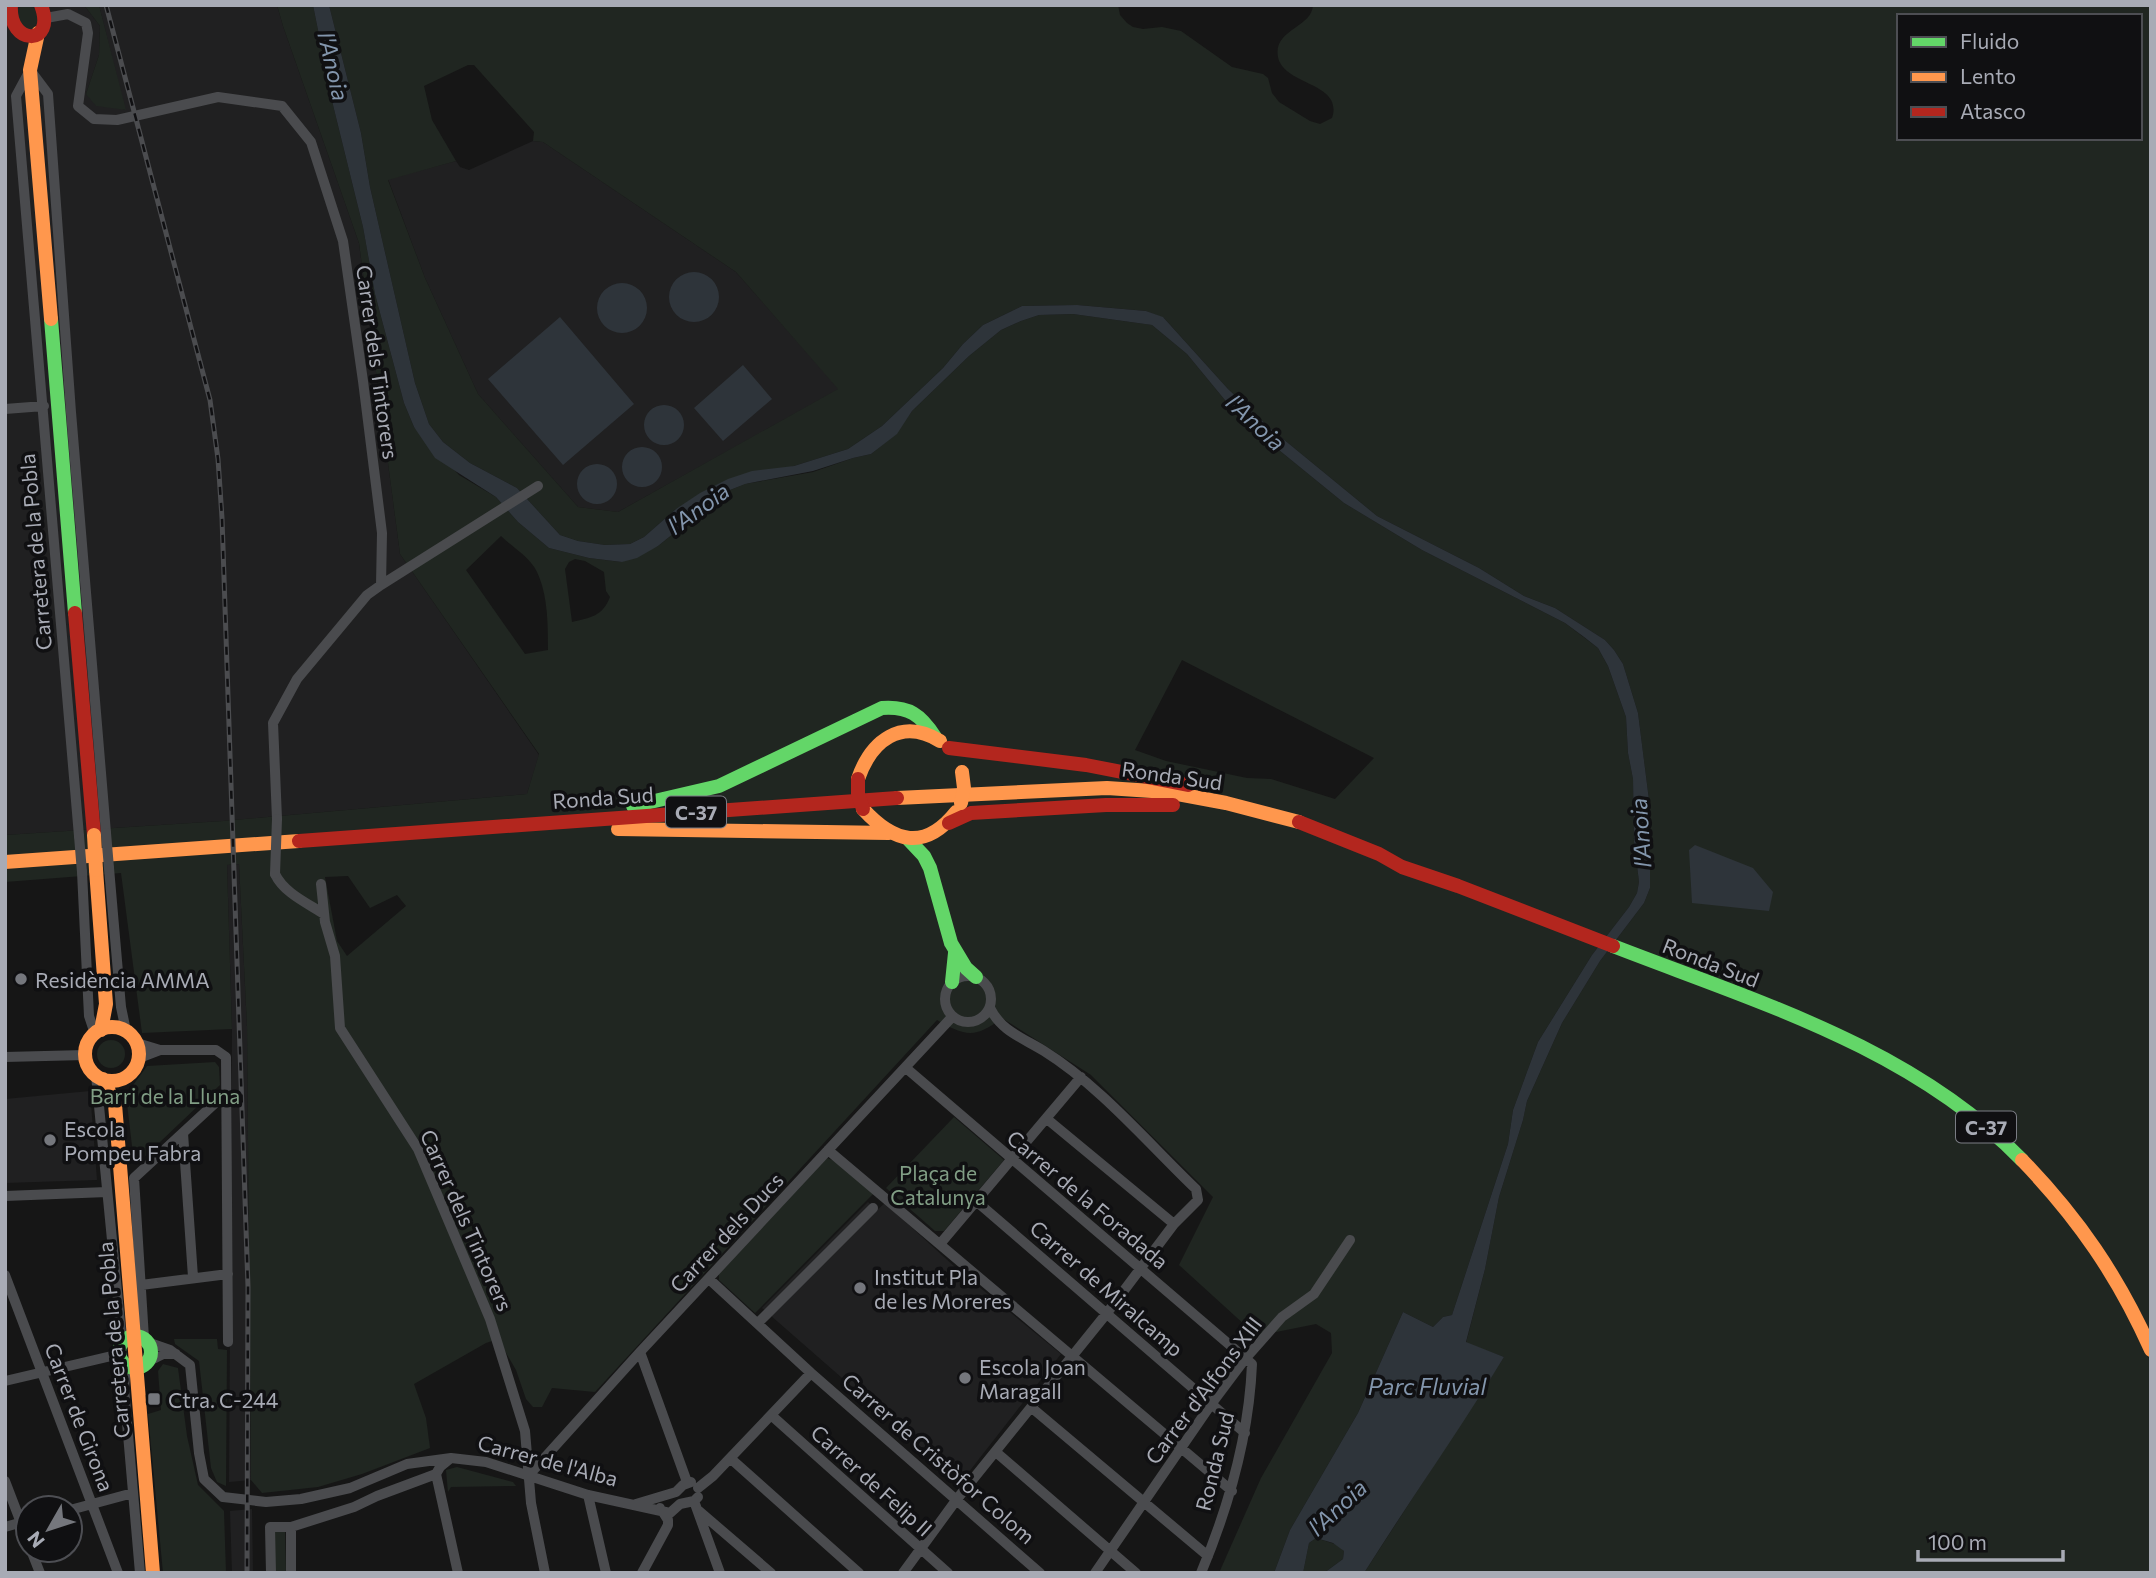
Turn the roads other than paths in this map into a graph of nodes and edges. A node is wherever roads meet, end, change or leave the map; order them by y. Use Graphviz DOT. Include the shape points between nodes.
graph roads {
  1 [pos="9,11"];
  2 [pos="43,12"];
  3 [pos="38,33"];
  4 [pos="17,34"];
  5 [pos="30,70"];
  6 [pos="44,406"];
  7 [pos="5,409"];
  8 [pos="534,489"];
  9 [pos="381,585"];
  10 [pos="935,737"];
  11 [pos="950,748"];
  12 [pos="949,822"];
  13 [pos="541,823"];
  14 [pos="889,833"];
  15 [pos="935,834"];
  16 [pos="93,835"];
  17 [pos="908,839"];
  18 [pos="1379,854"];
  19 [pos="5,862"];
  20 [pos="930,868"];
  21 [pos="95,870"];
  22 [pos="321,884"];
  23 [pos="324,914"];
  24 [pos="955,953"];
  25 [pos="976,977"];
  26 [pos="953,982"];
  27 [pos="106,1004"];
  28 [pos="990,1008"];
  29 [pos="952,1017"];
  30 [pos="121,1029"];
  31 [pos="98,1032"];
  32 [pos="136,1043"];
  33 [pos="160,1050"];
  34 [pos="85,1055"];
  35 [pos="5,1057"];
  36 [pos="139,1058"];
  37 [pos="906,1068"];
  38 [pos="99,1077"];
  39 [pos="126,1077"];
  40 [pos="1081,1077"];
  41 [pos="226,1093"];
  42 [pos="114,1104"];
  43 [pos="1047,1119"];
  44 [pos="183,1133"];
  45 [pos="828,1150"];
  46 [pos="1011,1159"];
  47 [pos="107,1192"];
  48 [pos="5,1196"];
  49 [pos="976,1201"];
  50 [pos="873,1208"];
  51 [pos="1174,1224"];
  52 [pos="1350,1240"];
  53 [pos="940,1244"];
  54 [pos="1141,1269"];
  55 [pos="228,1274"];
  56 [pos="5,1275"];
  57 [pos="193,1277"];
  58 [pos="709,1279"];
  59 [pos="141,1285"];
  60 [pos="1107,1313"];
  61 [pos="758,1323"];
  62 [pos="228,1342"];
  63 [pos="2151,1350"];
  64 [pos="135,1351"];
  65 [pos="640,1352"];
  66 [pos="176,1354"];
  67 [pos="1073,1355"];
  68 [pos="1245,1359"];
  69 [pos="42,1372"];
  70 [pos="811,1373"];
  71 [pos="5,1381"];
  72 [pos="1212,1403"];
  73 [pos="1032,1408"];
  74 [pos="771,1415"];
  75 [pos="1245,1433"];
  76 [pos="1181,1450"];
  77 [pos="997,1453"];
  78 [pos="451,1458"];
  79 [pos="730,1458"];
  80 [pos="418,1461"];
  81 [pos="436,1474"];
  82 [pos="529,1475"];
  83 [pos="5,1480"];
  84 [pos="687,1482"];
  85 [pos="698,1488"];
  86 [pos="1232,1491"];
  87 [pos="133,1493"];
  88 [pos="588,1495"];
  89 [pos="661,1496"];
  90 [pos="14,1499"];
  91 [pos="957,1499"];
  92 [pos="1144,1502"];
  93 [pos="93,1503"];
  94 [pos="634,1505"];
  95 [pos="84,1506"];
  96 [pos="697,1506"];
  97 [pos="662,1512"];
  98 [pos="291,1527"];
  99 [pos="921,1549"];
  100 [pos="1110,1551"];
  101 [pos="1208,1556"];
  102 [pos="763,1570"];
  103 [pos="118,1573"];
  104 [pos="139,1573"];
  105 [pos="153,1573"];
  106 [pos="271,1573"];
  107 [pos="291,1573"];
  108 [pos="458,1573"];
  109 [pos="545,1573"];
  110 [pos="606,1573"];
  111 [pos="642,1573"];
  112 [pos="720,1573"];
  113 [pos="859,1573"];
  114 [pos="903,1573"];
  115 [pos="948,1573"];
  116 [pos="1040,1573"];
  117 [pos="1095,1573"];
  118 [pos="1136,1573"];
  119 [pos="1201,1573"];
  1 -- 4 [label="main road, Carretera de la Pobla"];
  2 -- 3 [label="main road, Carretera de la Pobla" via="45,24"];
  2 -- 9 [label="street, Carrer dels Tintorers" via="68,14 86,23 78,106 94,120 117,120 218,97 282,106 311,142 343,241 382,533"];
  3 -- 4 [label="main road"];
  3 -- 5 [label="main road, Carretera de la Pobla"];
  4 -- 5 [label="main road, Carretera de la Pobla"];
  5 -- 6 [label="street, Carretera de la Pobla" via="16,96"];
  5 -- 16 [label="main road, Carretera de la Pobla"];
  6 -- 7 [label="street"];
  6 -- 16 [label="street, Carretera de la Pobla"];
  8 -- 9 [label="street"];
  9 -- 23 [label="street, bridge" via="367,595 297,679 274,723 275,874 279,884"];
  10 -- 11 [label="main road"];
  10 -- 13 [label="main road" via="922,717 910,709 882,708 719,786 645,804 566,814"];
  10 -- 14 [label="main road, bridge" via="915,732 895,735 881,740 864,760 858,779 863,809"];
  11 -- 12 [label="main road, bridge" via="964,788"];
  11 -- 18 [label="main road" via="1086,765 1230,795 1316,821"];
  12 -- 15 [label="main road"];
  12 -- 18 [label="main road" via="971,813 1165,804 1225,811"];
  13 -- 14 [label="main road" via="577,828"];
  13 -- 18 [label="main road, Ronda Sud / C-37" via="1107,788 1226,803 1295,821"];
  13 -- 19 [label="main road, Ronda Sud / C-37"];
  14 -- 17 [label="main road"];
  15 -- 17 [label="main road"];
  15 -- 20 [label="main road"];
  16 -- 21 [label="main road, Carretera de la Pobla, bridge"];
  17 -- 20 [label="main road"];
  18 -- 63 [label="main road, Ronda Sud / C-37" via="1402,867 1740,995 1895,1063 2011,1147 2058,1199 2094,1244"];
  20 -- 24 [label="main road"];
  21 -- 27 [label="main road, Carretera de la Pobla"];
  21 -- 30 [label="street, Carretera de la Pobla" via="121,1007"];
  21 -- 31 [label="street, Carretera de la Pobla" via="89,1016"];
  22 -- 23 [label="street, Carrer dels Tintorers"];
  23 -- 82 [label="street, Carrer dels Tintorers" via="335,957 340,1028 418,1149 490,1319 525,1431"];
  24 -- 25 [label="main road"];
  24 -- 26 [label="main road"];
  25 -- 26 [label="street" via="964,976"];
  25 -- 28 [label="street" via="991,993"];
  26 -- 29 [label="street" via="945,995"];
  27 -- 30 [label="main road, Carretera de la Pobla"];
  27 -- 31 [label="main road, Carretera de la Pobla"];
  28 -- 29 [label="street" via="974,1022"];
  28 -- 40 [label="street" via="1004,1028"];
  29 -- 37 [label="street, Carrer dels Ducs"];
  30 -- 31 [label="main road"];
  30 -- 32 [label="main road"];
  31 -- 34 [label="main road"];
  32 -- 33 [label="street"];
  32 -- 36 [label="main road"];
  33 -- 36 [label="street"];
  33 -- 41 [label="street" via="216,1050 226,1057"];
  34 -- 35 [label="street"];
  34 -- 38 [label="main road"];
  36 -- 39 [label="main road"];
  37 -- 45 [label="street, Carrer dels Ducs"];
  37 -- 46 [label="street, Carrer de la Foradada"];
  38 -- 39 [label="main road" via="110,1081"];
  38 -- 42 [label="main road, Carretera de la Pobla"];
  38 -- 47 [label="street, Carretera de la Pobla"];
  39 -- 42 [label="main road, Carretera de la Pobla"];
  40 -- 43 [label="street"];
  40 -- 51 [label="street" via="1196,1189 1198,1200"];
  41 -- 44 [label="street"];
  41 -- 55 [label="street"];
  42 -- 64 [label="main road, Carretera de la Pobla"];
  43 -- 46 [label="street"];
  43 -- 51 [label="street"];
  44 -- 57 [label="street"];
  44 -- 59 [label="street" via="134,1178"];
  45 -- 53 [label="street"];
  45 -- 58 [label="street, Carrer dels Ducs"];
  46 -- 49 [label="street"];
  46 -- 54 [label="street, Carrer de la Foradada"];
  47 -- 48 [label="street"];
  47 -- 64 [label="street, Carretera de la Pobla"];
  49 -- 53 [label="street"];
  49 -- 60 [label="street, Carrer de Miralcamp"];
  50 -- 61 [label="street"];
  51 -- 54 [label="street"];
  52 -- 68 [label="street, Carrer d'Alfons XIII" via="1314,1294 1282,1317"];
  53 -- 67 [label="street"];
  54 -- 60 [label="street"];
  54 -- 68 [label="street, Carrer de la Foradada"];
  55 -- 57 [label="street"];
  55 -- 62 [label="street"];
  56 -- 69 [label="street, Carrer de Girona"];
  57 -- 59 [label="street"];
  58 -- 61 [label="street, Carrer de Cristòfor Colom"];
  58 -- 65 [label="street, Carrer dels Ducs"];
  59 -- 64 [label="street"];
  60 -- 67 [label="street"];
  60 -- 72 [label="street, Carrer de Miralcamp"];
  61 -- 70 [label="street, Carrer de Cristòfor Colom"];
  64 -- 66 [label="street"];
  64 -- 66 [label="street"];
  64 -- 69 [label="street"];
  64 -- 87 [label="street, Carretera de la Pobla" via="124,1388"];
  64 -- 105 [label="main road, Carretera de la Pobla"];
  65 -- 82 [label="street, Carrer dels Ducs"];
  65 -- 84 [label="street"];
  66 -- 80 [label="street, Carrer de l'Alba" via="190,1365 204,1479 223,1497 266,1502 301,1499 350,1488"];
  67 -- 73 [label="street"];
  67 -- 76 [label="street"];
  68 -- 72 [label="street, Carrer d'Alfons XIII"];
  68 -- 75 [label="street, Ronda Sud" via="1252,1364"];
  69 -- 71 [label="street"];
  69 -- 93 [label="street, Carrer de Girona"];
  70 -- 74 [label="street"];
  70 -- 91 [label="street, Carrer de Cristòfor Colom"];
  72 -- 75 [label="street, Carrer de Miralcamp"];
  72 -- 76 [label="street, Carrer d'Alfons XIII"];
  73 -- 77 [label="street"];
  73 -- 92 [label="street"];
  74 -- 79 [label="street"];
  74 -- 99 [label="street, Carrer de Felip II"];
  75 -- 86 [label="street, Ronda Sud"];
  76 -- 86 [label="street"];
  76 -- 92 [label="street, Carrer d'Alfons XIII"];
  77 -- 91 [label="street"];
  77 -- 100 [label="street"];
  78 -- 80 [label="street, Carrer de l'Alba"];
  78 -- 81 [label="street, Carrer de l'Alba"];
  78 -- 82 [label="street, Carrer de l'Alba" via="486,1462"];
  79 -- 85 [label="street"];
  79 -- 113 [label="street"];
  80 -- 81 [label="street"];
  81 -- 98 [label="street, Carrer de l'Alba"];
  81 -- 108 [label="street"];
  82 -- 88 [label="street, Carrer de l'Alba"];
  82 -- 109 [label="street, Carrer dels Tintorers"];
  83 -- 90 [label="street"];
  84 -- 85 [label="street"];
  84 -- 89 [label="street, Carrer de l'Alba" via="676,1492"];
  85 -- 96 [label="street"];
  86 -- 101 [label="street, Ronda Sud"];
  87 -- 93 [label="street"];
  87 -- 104 [label="street, Carretera de la Pobla"];
  88 -- 94 [label="street, Carrer de l'Alba"];
  88 -- 110 [label="street"];
  89 -- 94 [label="street, Carrer de l'Alba"];
  89 -- 97 [label="street" via="658,1505"];
  91 -- 99 [label="street"];
  91 -- 116 [label="street, Carrer de Cristòfor Colom"];
  92 -- 100 [label="street, Carrer d'Alfons XIII"];
  92 -- 101 [label="street"];
  93 -- 95 [label="street"];
  93 -- 103 [label="street, Carrer de Girona"];
  94 -- 97 [label="street, Carrer de l'Alba"];
  96 -- 97 [label="street" via="680,1504 670,1513"];
  96 -- 102 [label="street"];
  96 -- 112 [label="street"];
  97 -- 111 [label="street" via="668,1525"];
  98 -- 106 [label="street, Carrer de l'Alba" via="270,1527"];
  98 -- 107 [label="street"];
  99 -- 114 [label="street"];
  99 -- 115 [label="street, Carrer de Felip II"];
  100 -- 117 [label="street, Carrer d'Alfons XIII"];
  100 -- 118 [label="street"];
  101 -- 119 [label="street, Ronda Sud"];
}
